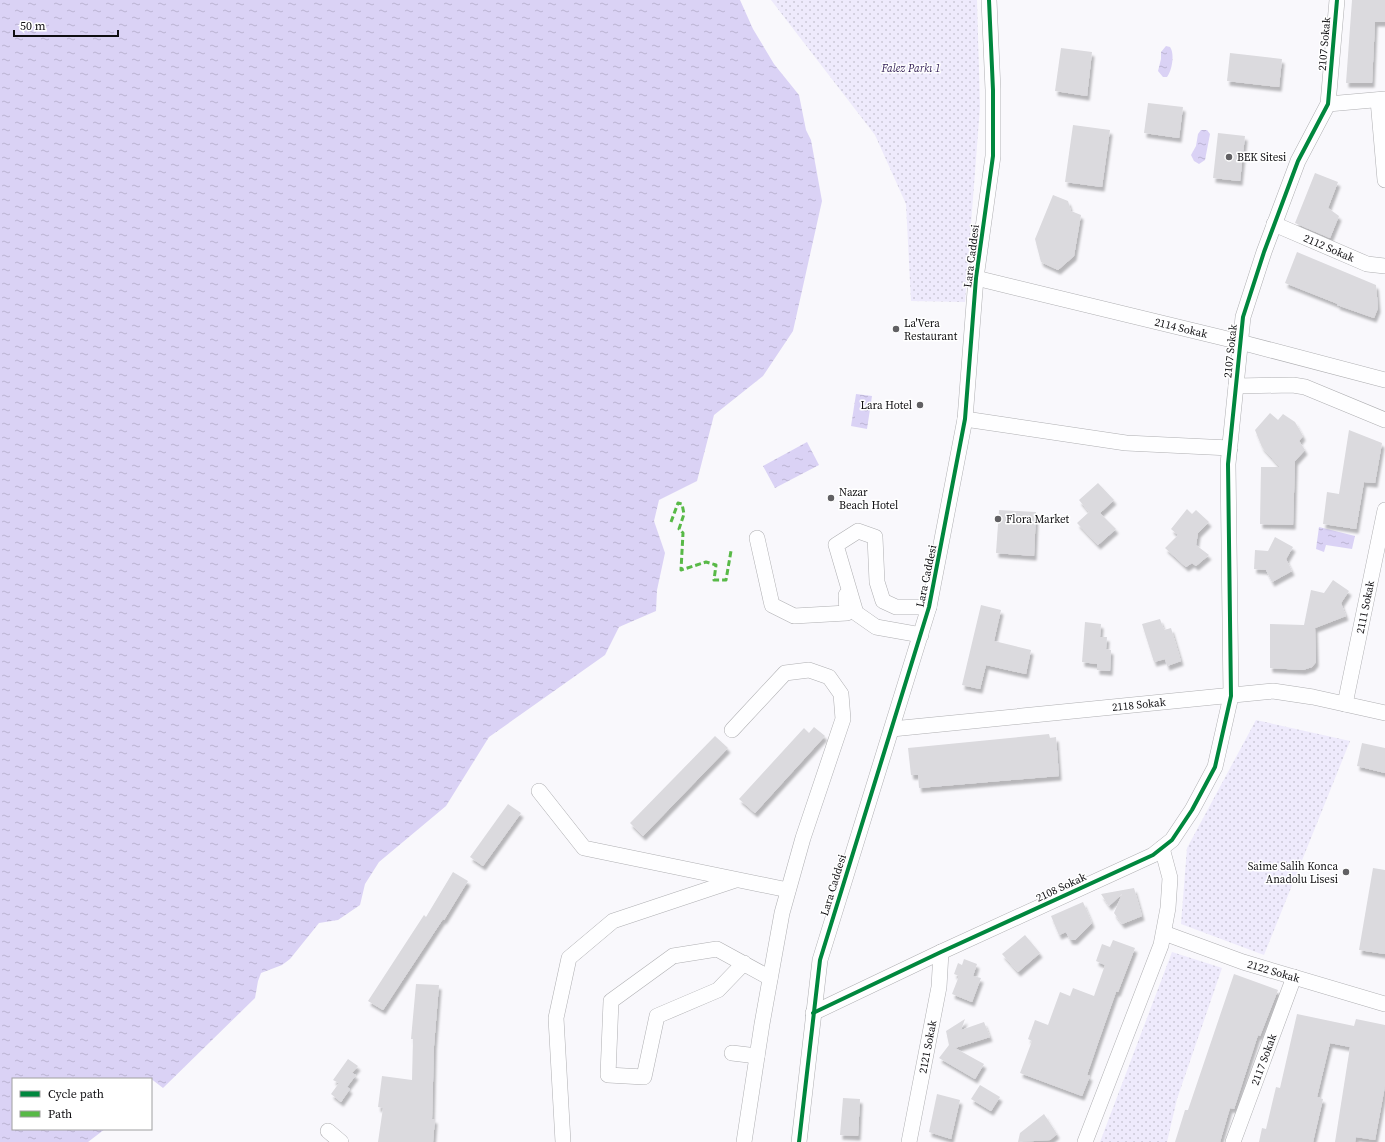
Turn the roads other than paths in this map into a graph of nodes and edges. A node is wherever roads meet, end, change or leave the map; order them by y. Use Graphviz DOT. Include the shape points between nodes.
graph roads {
  1 [pos="989,0"];
  2 [pos="1337,0"];
  3 [pos="1381,99"];
  4 [pos="1328,104"];
  5 [pos="1385,180"];
  6 [pos="1274,224"];
  7 [pos="1385,266"];
  8 [pos="976,278"];
  9 [pos="1240,342"];
  10 [pos="1385,380"];
  11 [pos="1236,386"];
  12 [pos="965,419"];
  13 [pos="1385,420"];
  14 [pos="1230,448"];
  15 [pos="1385,510"];
  16 [pos="758,538"];
  17 [pos="845,580"];
  18 [pos="929,607"];
  19 [pos="921,636"];
  20 [pos="1231,696"];
  21 [pos="1345,704"];
  22 [pos="1385,713"];
  23 [pos="892,729"];
  24 [pos="732,730"];
  25 [pos="539,791"];
  26 [pos="1162,848"];
  27 [pos="736,880"];
  28 [pos="788,890"];
  29 [pos="1164,934"];
  30 [pos="941,952"];
  31 [pos="744,963"];
  32 [pos="1294,977"];
  33 [pos="770,978"];
  34 [pos="1385,1004"];
  35 [pos="813,1013"];
  36 [pos="732,1053"];
  37 [pos="757,1056"];
  38 [pos="328,1131"];
  39 [pos="341,1142"];
  40 [pos="563,1142"];
  41 [pos="744,1142"];
  42 [pos="799,1142"];
  43 [pos="909,1142"];
  44 [pos="1085,1142"];
  45 [pos="1233,1142"];
  1 -- 8 [label="street, Lara Caddesi" via="993,156"];
  2 -- 4 [label="street, 2107 Sokak"];
  3 -- 4 [label="street"];
  3 -- 5 [label="street"];
  4 -- 6 [label="street, 2107 Sokak" via="1298,161"];
  6 -- 7 [label="street, 2112 Sokak" via="1367,264"];
  6 -- 9 [label="street, 2107 Sokak" via="1243,317"];
  8 -- 9 [label="street, 2114 Sokak"];
  8 -- 12 [label="street, Lara Caddesi"];
  9 -- 10 [label="street, 2114 Sokak"];
  9 -- 11 [label="street, 2107 Sokak"];
  11 -- 13 [label="street" via="1305,387"];
  11 -- 14 [label="street, 2107 Sokak"];
  12 -- 14 [label="street" via="1126,443"];
  12 -- 18 [label="street, Lara Caddesi"];
  14 -- 20 [label="street, 2107 Sokak" via="1228,464"];
  15 -- 21 [label="street, 2111 Sokak"];
  16 -- 17 [label="street" via="772,605 794,616 847,613"];
  17 -- 18 [label="street" via="836,545 858,532 875,537 877,582 883,601 896,607"];
  17 -- 19 [label="street" via="856,613 876,626"];
  18 -- 19 [label="street, Lara Caddesi"];
  19 -- 23 [label="street, Lara Caddesi"];
  20 -- 21 [label="street, 2118 Sokak" via="1273,691"];
  20 -- 23 [label="street, 2118 Sokak"];
  20 -- 26 [label="street, 2108 Sokak" via="1215,767 1192,810 1172,840"];
  21 -- 22 [label="street, 2118 Sokak"];
  23 -- 35 [label="street, Lara Caddesi" via="820,960"];
  24 -- 28 [label="street" via="785,673 809,670 829,677 841,694 843,719"];
  25 -- 27 [label="street" via="584,848"];
  26 -- 29 [label="street" via="1170,878"];
  26 -- 30 [label="street, 2108 Sokak" via="1153,855"];
  27 -- 28 [label="street"];
  27 -- 40 [label="street" via="613,921 569,958 556,1018"];
  28 -- 33 [label="street"];
  29 -- 32 [label="street, 2122 Sokak"];
  29 -- 44 [label="street"];
  30 -- 35 [label="street, 2108 Sokak"];
  30 -- 43 [label="street, 2121 Sokak" via="939,987"];
  31 -- 31 [label="street" via="717,949 673,956 611,1001 608,1075 644,1077 657,1016 718,990"];
  31 -- 33 [label="street"];
  32 -- 34 [label="street, 2122 Sokak"];
  32 -- 45 [label="street, 2117 Sokak"];
  33 -- 37 [label="street"];
  35 -- 42 [label="street, Lara Caddesi"];
  36 -- 37 [label="street"];
  37 -- 41 [label="street"];
  38 -- 39 [label="street"];
}
